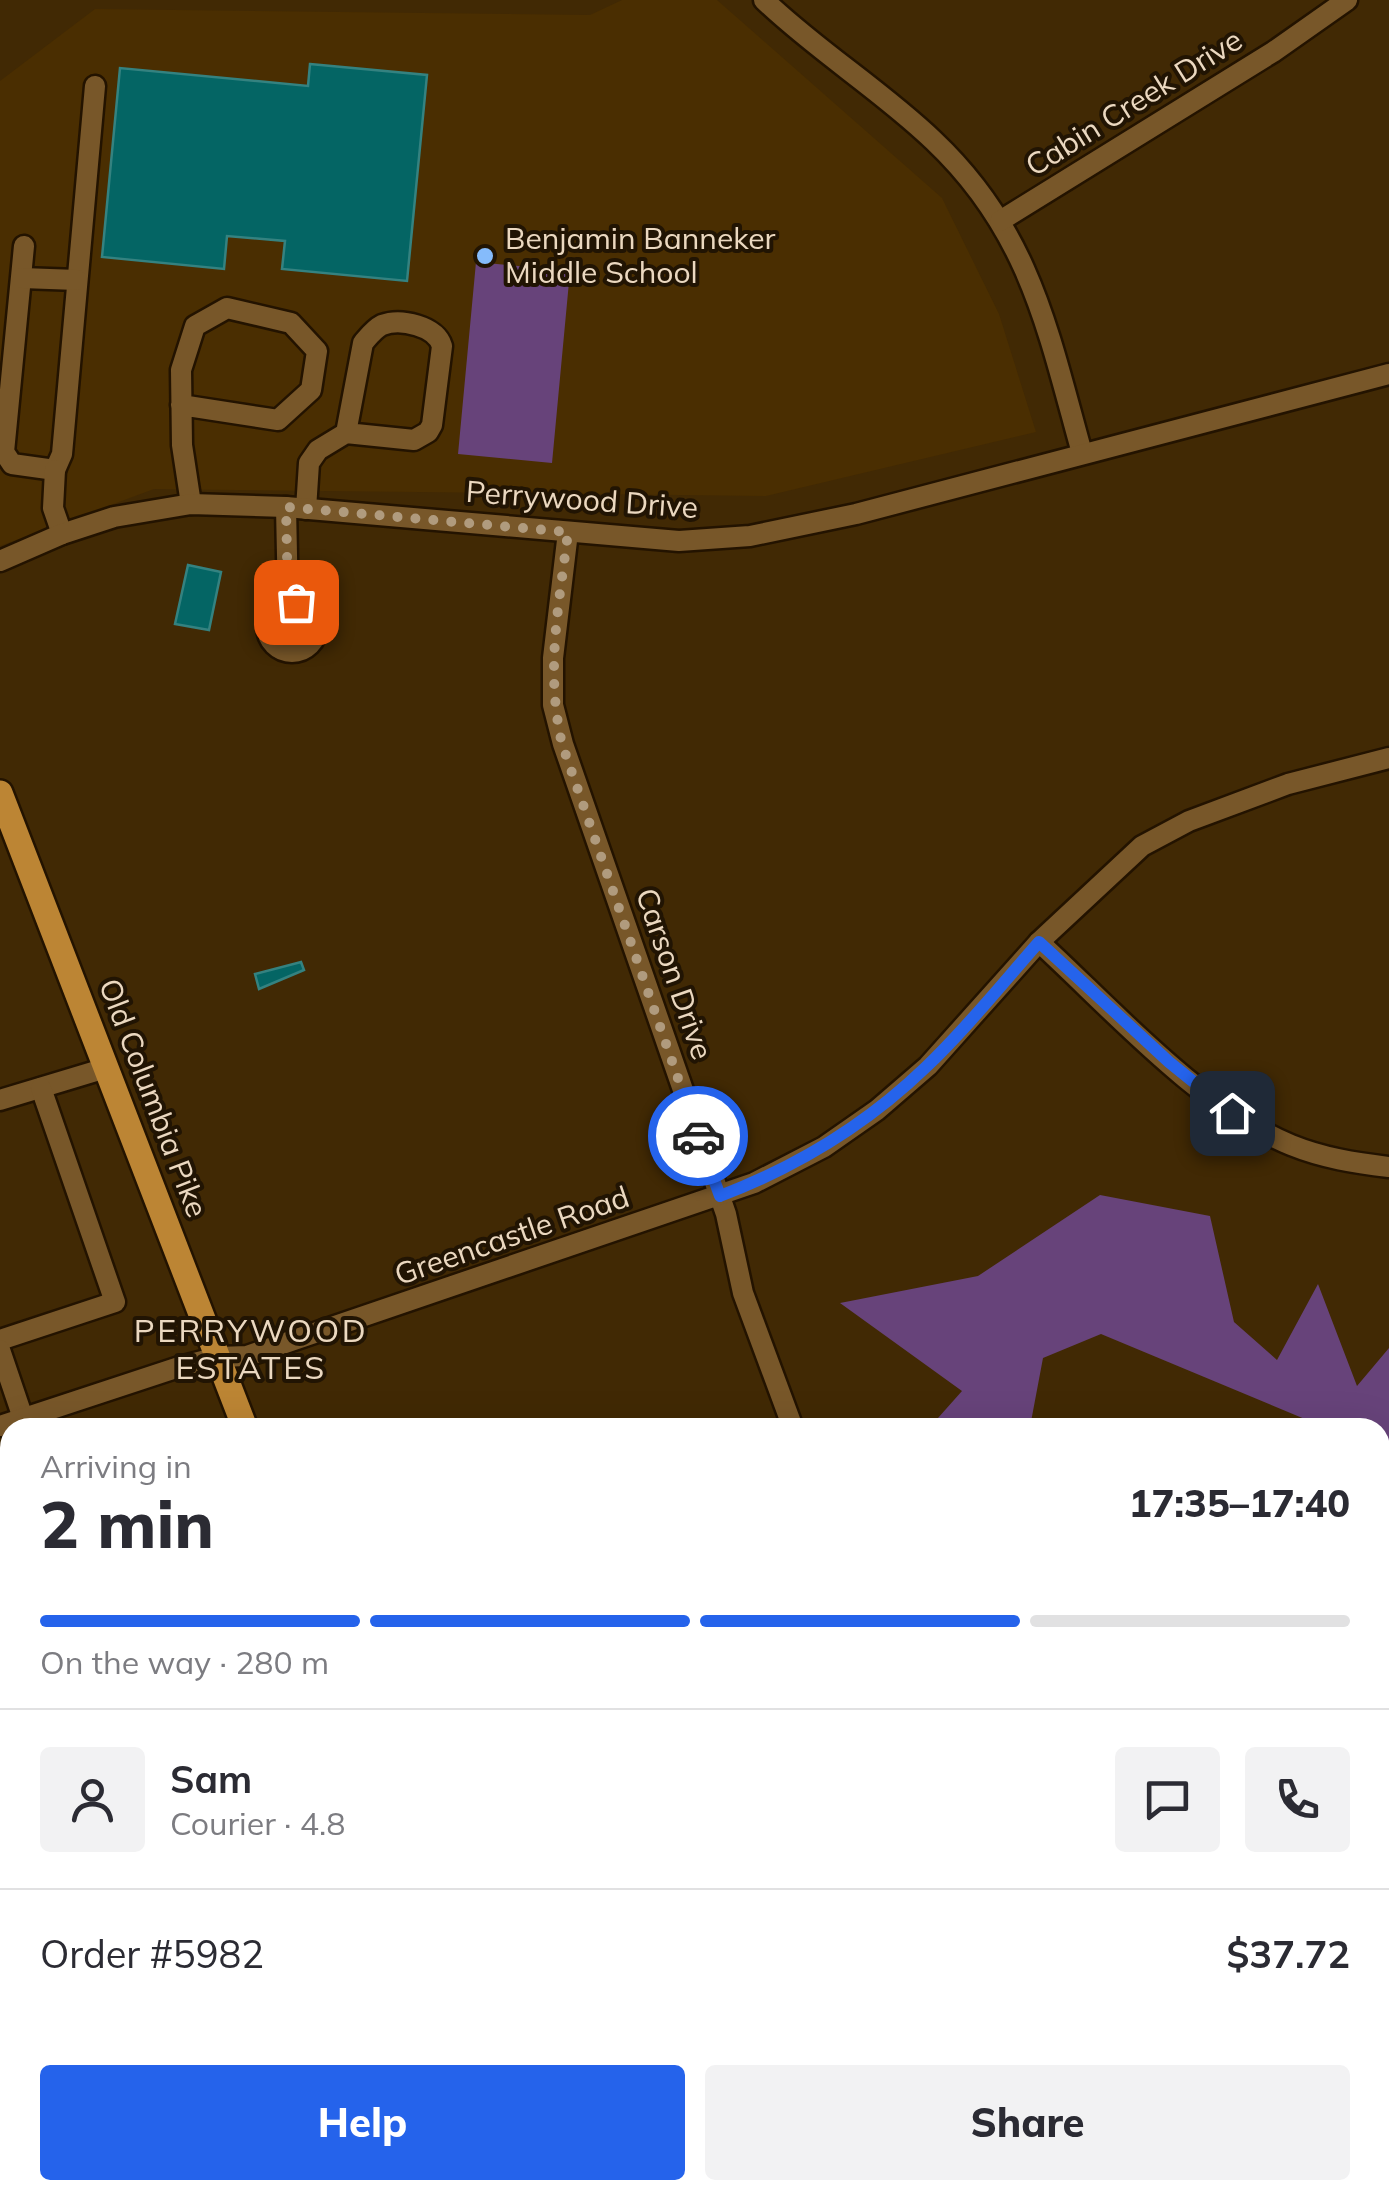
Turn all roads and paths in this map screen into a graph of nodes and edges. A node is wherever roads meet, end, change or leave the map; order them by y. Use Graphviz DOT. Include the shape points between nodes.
graph roads {
  1 [pos="764,0"];
  2 [pos="1347,0"];
  3 [pos="95,86"];
  4 [pos="1000,221"];
  5 [pos="24,246"];
  6 [pos="22,278"];
  7 [pos="77,280"];
  8 [pos="1389,374"];
  9 [pos="182,405"];
  10 [pos="346,432"];
  11 [pos="1082,453"];
  12 [pos="55,470"];
  13 [pos="191,504"];
  14 [pos="296,508"];
  15 [pos="568,532"];
  16 [pos="62,534"];
  17 [pos="0,561"];
  18 [pos="288,603"];
  19 [pos="1389,758"];
  20 [pos="0,793"];
  21 [pos="1039,942"];
  22 [pos="106,1068"];
  23 [pos="41,1088"];
  24 [pos="0,1100"];
  25 [pos="1389,1167"];
  26 [pos="720,1196"];
  27 [pos="0,1340"];
  28 [pos="0,1350"];
  29 [pos="218,1357"];
  30 [pos="22,1418"];
  31 [pos="242,1418"];
  32 [pos="789,1418"];
  1 -- 4 [label="street" via="933,140"];
  2 -- 4 [label="street, Cabin Creek Drive"];
  3 -- 7 [label="street"];
  4 -- 11 [label="street" via="1042,308"];
  5 -- 6 [label="street"];
  6 -- 7 [label="street"];
  6 -- 12 [label="street" via="4,452 12,464"];
  7 -- 12 [label="street" via="62,454"];
  8 -- 11 [label="street, Perrywood Drive"];
  9 -- 9 [label="street" via="181,370 196,326 226,308 291,323 316,352 311,390 278,420"];
  9 -- 13 [label="street"];
  10 -- 10 [label="street" via="414,440 428,432 439,336 428,328 388,323 372,332 363,343"];
  10 -- 14 [label="street" via="308,463"];
  11 -- 15 [label="street, Perrywood Drive" via="750,536 679,540"];
  12 -- 16 [label="street" via="53,508"];
  13 -- 14 [label="street, Perrywood Drive"];
  13 -- 16 [label="street, Perrywood Drive"];
  14 -- 15 [label="street, Perrywood Drive"];
  14 -- 18 [label="street"];
  15 -- 26 [label="street, Carson Drive" via="553,658 562,744"];
  16 -- 17 [label="street, Perrywood Drive"];
  19 -- 21 [label="street, Greencastle Road" via="1288,784 1142,846"];
  20 -- 22 [label="main road, Old Columbia Pike"];
  21 -- 25 [label="street" via="1232,1113 1290,1144 1340,1161"];
  21 -- 26 [label="street, Greencastle Road" via="928,1066 877,1110 824,1146"];
  22 -- 23 [label="street"];
  22 -- 29 [label="main road, Old Columbia Pike"];
  23 -- 24 [label="street"];
  23 -- 27 [label="street" via="115,1302"];
  26 -- 29 [label="street, Greencastle Road" via="246,1356"];
  26 -- 32 [label="street, Carson Drive" via="743,1293"];
  28 -- 30 [label="street"];
  29 -- 30 [label="street, Greencastle Road"];
  29 -- 31 [label="main road, Old Columbia Pike"];
}
